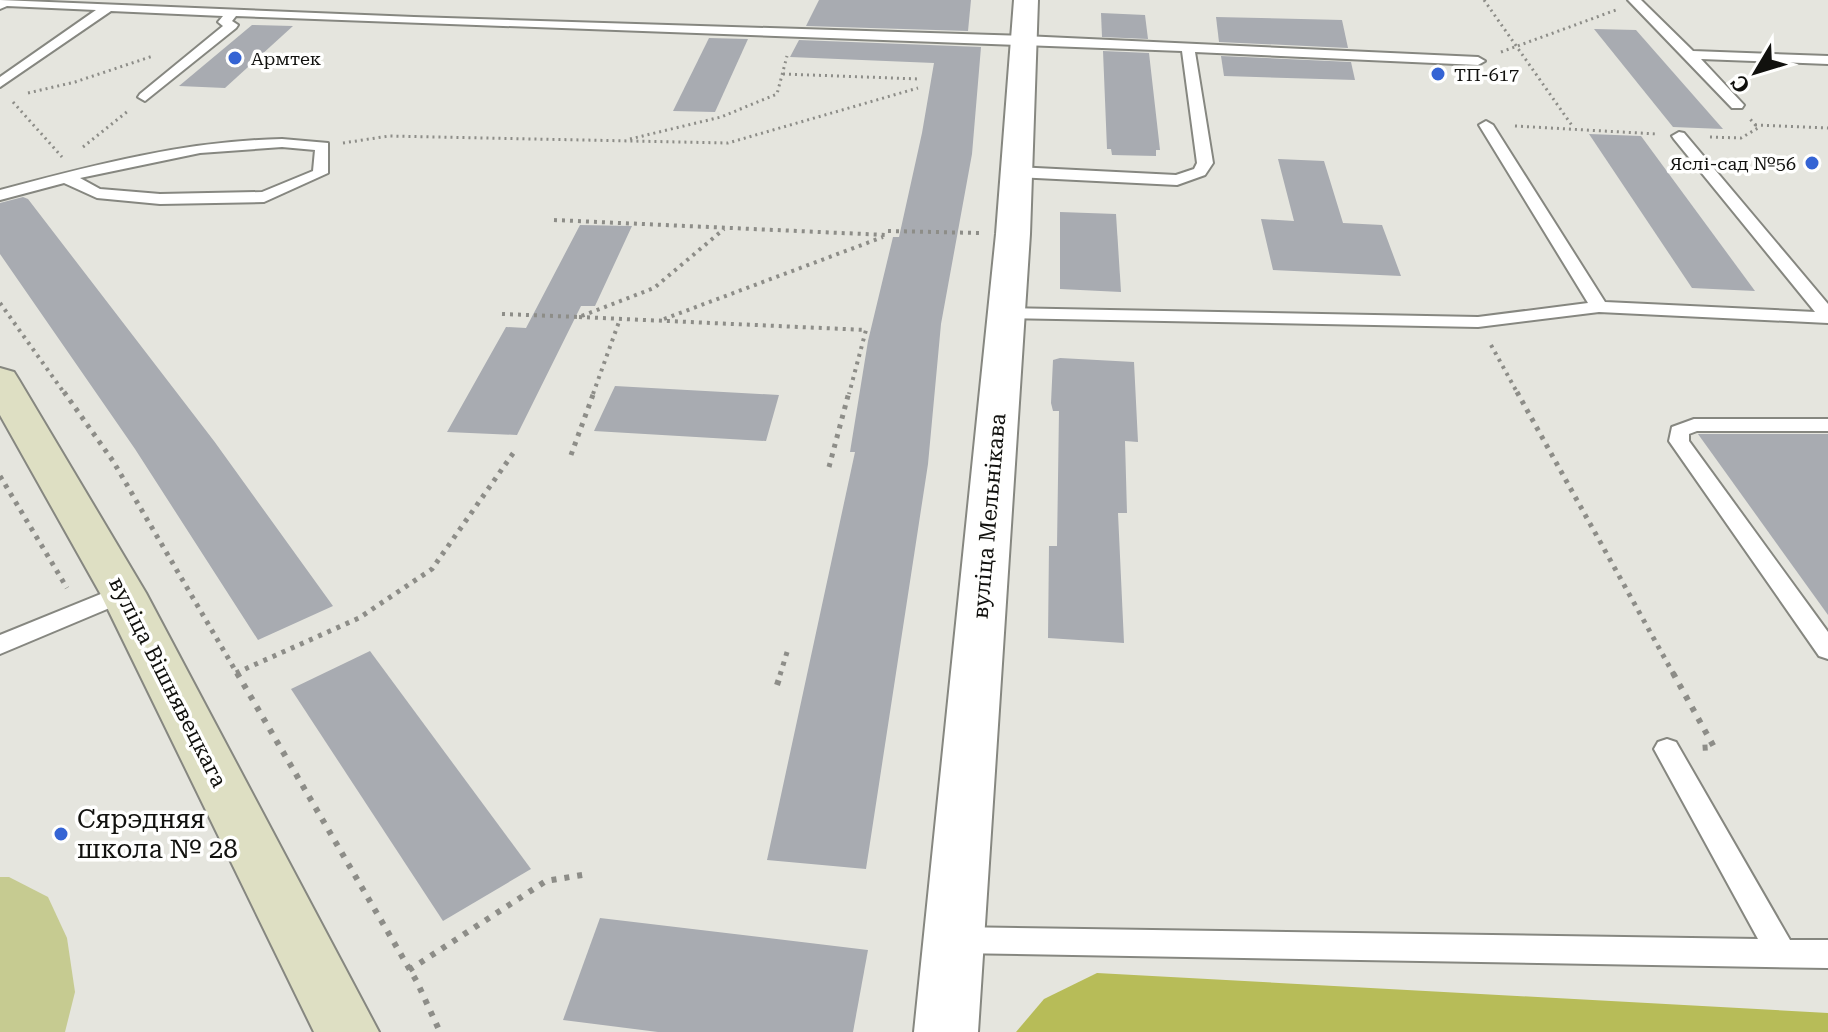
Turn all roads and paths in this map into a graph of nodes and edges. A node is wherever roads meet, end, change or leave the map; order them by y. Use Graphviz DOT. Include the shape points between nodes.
graph roads {
  1 [pos="1026,0"];
  2 [pos="1484,0"];
  3 [pos="1636,1"];
  4 [pos="0,5"];
  5 [pos="108,7"];
  6 [pos="232,14"];
  7 [pos="1024,40"];
  8 [pos="1516,46"];
  9 [pos="1188,47"];
  10 [pos="159,55"];
  11 [pos="1689,55"];
  12 [pos="1828,60"];
  13 [pos="1478,61"];
  14 [pos="920,79"];
  15 [pos="0,83"];
  16 [pos="918,88"];
  17 [pos="145,97"];
  18 [pos="1737,105"];
  19 [pos="1486,125"];
  20 [pos="1755,125"];
  21 [pos="1574,127"];
  22 [pos="1828,128"];
  23 [pos="1679,136"];
  24 [pos="622,141"];
  25 [pos="323,146"];
  26 [pos="71,171"];
  27 [pos="1016,172"];
  28 [pos="0,195"];
  29 [pos="554,220"];
  30 [pos="725,228"];
  31 [pos="888,231"];
  32 [pos="1013,234"];
  33 [pos="0,303"];
  34 [pos="1599,307"];
  35 [pos="1006,313"];
  36 [pos="502,314"];
  37 [pos="579,317"];
  38 [pos="1828,317"];
  39 [pos="620,319"];
  40 [pos="659,320"];
  41 [pos="1478,322"];
  42 [pos="0,380"];
  43 [pos="1828,425"];
  44 [pos="514,452"];
  45 [pos="571,455"];
  46 [pos="829,467"];
  47 [pos="123,593"];
  48 [pos="0,645"];
  49 [pos="788,649"];
  50 [pos="1828,650"];
  51 [pos="236,673"];
  52 [pos="777,685"];
  53 [pos="1667,749"];
  54 [pos="588,874"];
  55 [pos="955,940"];
  56 [pos="1781,952"];
  57 [pos="1828,954"];
  58 [pos="409,970"];
  59 [pos="347,1032"];
  60 [pos="440,1032"];
  61 [pos="946,1032"];
  1 -- 7 [label="street, вуліца Мельнікава"];
  2 -- 8 [label="path"];
  3 -- 8 [label="path"];
  3 -- 11 [label="lane"];
  4 -- 5 [label="lane"];
  5 -- 6 [label="lane"];
  5 -- 15 [label="lane"];
  6 -- 7 [label="lane"];
  6 -- 17 [label="lane" via="224,22 232,25"];
  7 -- 9 [label="lane"];
  7 -- 27 [label="street, вуліца Мельнікава"];
  8 -- 13 [label="path"];
  8 -- 21 [label="path"];
  9 -- 13 [label="lane"];
  9 -- 27 [label="lane" via="1205,163 1200,172 1177,180"];
  10 -- 26 [label="path" via="9,98"];
  11 -- 12 [label="lane"];
  11 -- 18 [label="lane"];
  14 -- 24 [label="path" via="783,74 777,94 721,117"];
  16 -- 24 [label="path" via="728,143"];
  17 -- 26 [label="path"];
  18 -- 20 [label="path"];
  19 -- 21 [label="path"];
  19 -- 34 [label="lane"];
  20 -- 22 [label="path"];
  20 -- 23 [label="path" via="1758,128 1741,138"];
  21 -- 23 [label="path"];
  23 -- 38 [label="lane"];
  24 -- 25 [label="path" via="389,136"];
  25 -- 26 [label="lane" via="242,142"];
  25 -- 26 [label="lane" via="320,173 264,197 160,199 97,193"];
  26 -- 28 [label="lane"];
  27 -- 32 [label="street, вуліца Мельнікава"];
  29 -- 30 [label="path"];
  30 -- 37 [label="path" via="654,288"];
  30 -- 40 [label="path" via="886,235"];
  31 -- 32 [label="path"];
  32 -- 35 [label="street, вуліца Мельнікава"];
  33 -- 51 [label="path" via="113,461"];
  34 -- 38 [label="lane"];
  34 -- 41 [label="lane"];
  35 -- 41 [label="lane"];
  35 -- 55 [label="street, вуліца Мельнікава"];
  36 -- 37 [label="path"];
  37 -- 39 [label="path"];
  39 -- 40 [label="path"];
  39 -- 45 [label="path"];
  40 -- 46 [label="path" via="866,330"];
  41 -- 53 [label="path" via="1714,747"];
  42 -- 47 [label="main road, вуліца Вішнявецкага"];
  43 -- 50 [label="lane" via="1694,425 1679,431 1679,441"];
  44 -- 51 [label="path" via="432,569 359,618"];
  47 -- 48 [label="lane"];
  47 -- 59 [label="main road, вуліца Вішнявецкага"];
  49 -- 52 [label="path"];
  51 -- 58 [label="path"];
  53 -- 56 [label="lane"];
  54 -- 58 [label="path" via="546,881"];
  55 -- 56 [label="lane"];
  55 -- 61 [label="street, вуліца Мельнікава"];
  56 -- 57 [label="lane"];
  58 -- 60 [label="path"];
}
